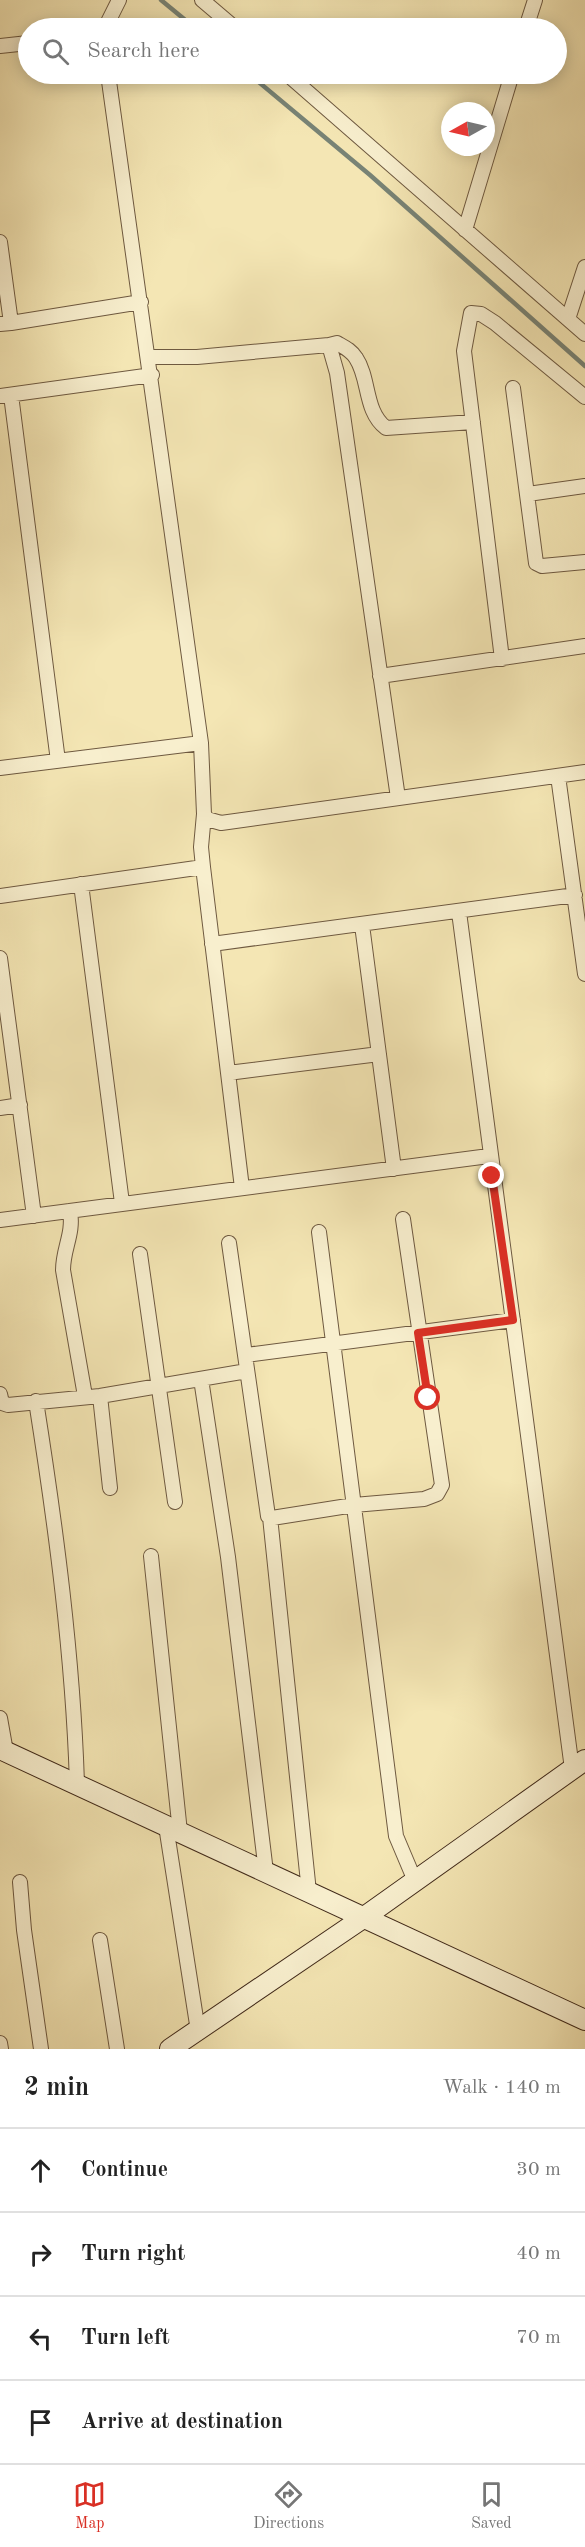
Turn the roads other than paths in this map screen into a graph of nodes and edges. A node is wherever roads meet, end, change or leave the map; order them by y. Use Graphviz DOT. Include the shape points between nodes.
graph roads {
  1 [pos="119,0"];
  2 [pos="202,0"];
  3 [pos="535,0"];
  4 [pos="110,18"];
  5 [pos="223,18"];
  6 [pos="529,18"];
  7 [pos="18,44"];
  8 [pos="0,46"];
  9 [pos="109,84"];
  10 [pos="297,84"];
  11 [pos="509,84"];
  12 [pos="465,230"];
  13 [pos="0,242"];
  14 [pos="585,267"];
  15 [pos="141,302"];
  16 [pos="568,319"];
  17 [pos="5,324"];
  18 [pos="585,334"];
  19 [pos="328,345"];
  20 [pos="149,357"];
  21 [pos="152,375"];
  22 [pos="513,388"];
  23 [pos="5,396"];
  24 [pos="585,397"];
  25 [pos="473,422"];
  26 [pos="585,486"];
  27 [pos="528,494"];
  28 [pos="585,562"];
  29 [pos="585,646"];
  30 [pos="502,659"];
  31 [pos="380,676"];
  32 [pos="201,742"];
  33 [pos="58,761"];
  34 [pos="0,768"];
  35 [pos="585,772"];
  36 [pos="558,776"];
  37 [pos="398,798"];
  38 [pos="204,814"];
  39 [pos="203,867"];
  40 [pos="81,884"];
  41 [pos="574,895"];
  42 [pos="0,896"];
  43 [pos="459,912"];
  44 [pos="362,925"];
  45 [pos="212,944"];
  46 [pos="0,958"];
  47 [pos="585,974"];
  48 [pos="3,1002"];
  49 [pos="380,1054"];
  50 [pos="228,1072"];
  51 [pos="20,1105"];
  52 [pos="0,1108"];
  53 [pos="489,1155"];
  54 [pos="394,1169"];
  55 [pos="242,1188"];
  56 [pos="122,1203"];
  57 [pos="70,1211"];
  58 [pos="34,1216"];
  59 [pos="403,1219"];
  60 [pos="0,1220"];
  61 [pos="319,1232"];
  62 [pos="229,1243"];
  63 [pos="140,1254"];
  64 [pos="513,1320"];
  65 [pos="418,1333"];
  66 [pos="333,1342"];
  67 [pos="246,1355"];
  68 [pos="247,1371"];
  69 [pos="201,1379"];
  70 [pos="159,1386"];
  71 [pos="0,1394"];
  72 [pos="85,1396"];
  73 [pos="100,1396"];
  74 [pos="36,1401"];
  75 [pos="110,1488"];
  76 [pos="176,1502"];
  77 [pos="354,1505"];
  78 [pos="270,1517"];
  79 [pos="151,1556"];
  80 [pos="0,1718"];
  81 [pos="3,1750"];
  82 [pos="578,1764"];
  83 [pos="77,1784"];
  84 [pos="173,1829"];
  85 [pos="266,1872"];
  86 [pos="415,1881"];
  87 [pos="20,1882"];
  88 [pos="309,1892"];
  89 [pos="363,1918"];
  90 [pos="100,1940"];
  91 [pos="585,2020"];
  92 [pos="198,2031"];
  93 [pos="0,2043"];
  94 [pos="1,2049"];
  95 [pos="41,2049"];
  96 [pos="117,2049"];
  97 [pos="170,2049"];
  1 -- 4 [label="street"];
  2 -- 5 [label="street"];
  3 -- 6 [label="street"];
  7 -- 8 [label="street"];
  9 -- 15 [label="street"];
  10 -- 12 [label="street"];
  11 -- 12 [label="street"];
  12 -- 16 [label="street"];
  13 -- 17 [label="street"];
  14 -- 16 [label="street"];
  15 -- 17 [label="street"];
  15 -- 20 [label="street"];
  16 -- 18 [label="street"];
  19 -- 20 [label="street" via="197,357"];
  19 -- 25 [label="street" via="337,343 357,359 376,419 386,428"];
  19 -- 31 [label="street" via="337,373"];
  20 -- 21 [label="street"];
  21 -- 23 [label="street"];
  21 -- 32 [label="street"];
  22 -- 27 [label="street"];
  23 -- 33 [label="street"];
  24 -- 25 [label="street" via="495,323 476,312 468,319 464,351"];
  25 -- 30 [label="street"];
  26 -- 27 [label="street"];
  27 -- 28 [label="street" via="537,565"];
  29 -- 30 [label="street"];
  30 -- 31 [label="street"];
  31 -- 37 [label="street"];
  32 -- 33 [label="street"];
  32 -- 38 [label="street"];
  33 -- 34 [label="street"];
  35 -- 36 [label="street"];
  36 -- 37 [label="street"];
  36 -- 41 [label="street"];
  37 -- 38 [label="street" via="221,823 212,822"];
  38 -- 39 [label="street"];
  39 -- 40 [label="street"];
  39 -- 45 [label="street"];
  40 -- 42 [label="street"];
  40 -- 56 [label="street"];
  41 -- 43 [label="street"];
  41 -- 47 [label="street"];
  43 -- 44 [label="street"];
  43 -- 53 [label="street"];
  44 -- 45 [label="street"];
  44 -- 49 [label="street"];
  45 -- 50 [label="street"];
  46 -- 48 [label="street"];
  48 -- 51 [label="street"];
  49 -- 50 [label="street"];
  49 -- 54 [label="street"];
  50 -- 55 [label="street"];
  51 -- 52 [label="street"];
  51 -- 58 [label="street"];
  53 -- 54 [label="street"];
  53 -- 64 [label="street"];
  54 -- 55 [label="street"];
  55 -- 56 [label="street"];
  56 -- 57 [label="street"];
  57 -- 58 [label="street"];
  57 -- 72 [label="street" via="71,1234 63,1270"];
  58 -- 60 [label="street"];
  59 -- 65 [label="street"];
  61 -- 66 [label="street"];
  62 -- 67 [label="street"];
  63 -- 70 [label="street"];
  64 -- 65 [label="street"];
  64 -- 82 [label="street"];
  65 -- 66 [label="street"];
  65 -- 77 [label="street" via="442,1485 437,1494 424,1499"];
  66 -- 67 [label="street"];
  66 -- 77 [label="street"];
  67 -- 68 [label="street"];
  68 -- 69 [label="street"];
  68 -- 78 [label="street"];
  69 -- 70 [label="street"];
  69 -- 85 [label="street" via="228,1557"];
  70 -- 73 [label="street"];
  70 -- 76 [label="street"];
  71 -- 74 [label="street" via="5,1405"];
  72 -- 73 [label="street"];
  72 -- 74 [label="street"];
  73 -- 75 [label="street"];
  74 -- 83 [label="street" via="55,1519"];
  77 -- 78 [label="street"];
  77 -- 86 [label="street" via="396,1836"];
  78 -- 88 [label="street"];
  79 -- 84 [label="street"];
  80 -- 81 [label="street"];
  81 -- 83 [label="street"];
  82 -- 86 [label="street"];
  83 -- 84 [label="street"];
  84 -- 85 [label="street"];
  84 -- 92 [label="street"];
  85 -- 88 [label="street"];
  86 -- 89 [label="street"];
  87 -- 95 [label="street"];
  88 -- 89 [label="street"];
  89 -- 91 [label="street"];
  89 -- 92 [label="street"];
  90 -- 96 [label="street"];
  92 -- 97 [label="street"];
  93 -- 94 [label="street"];
}
